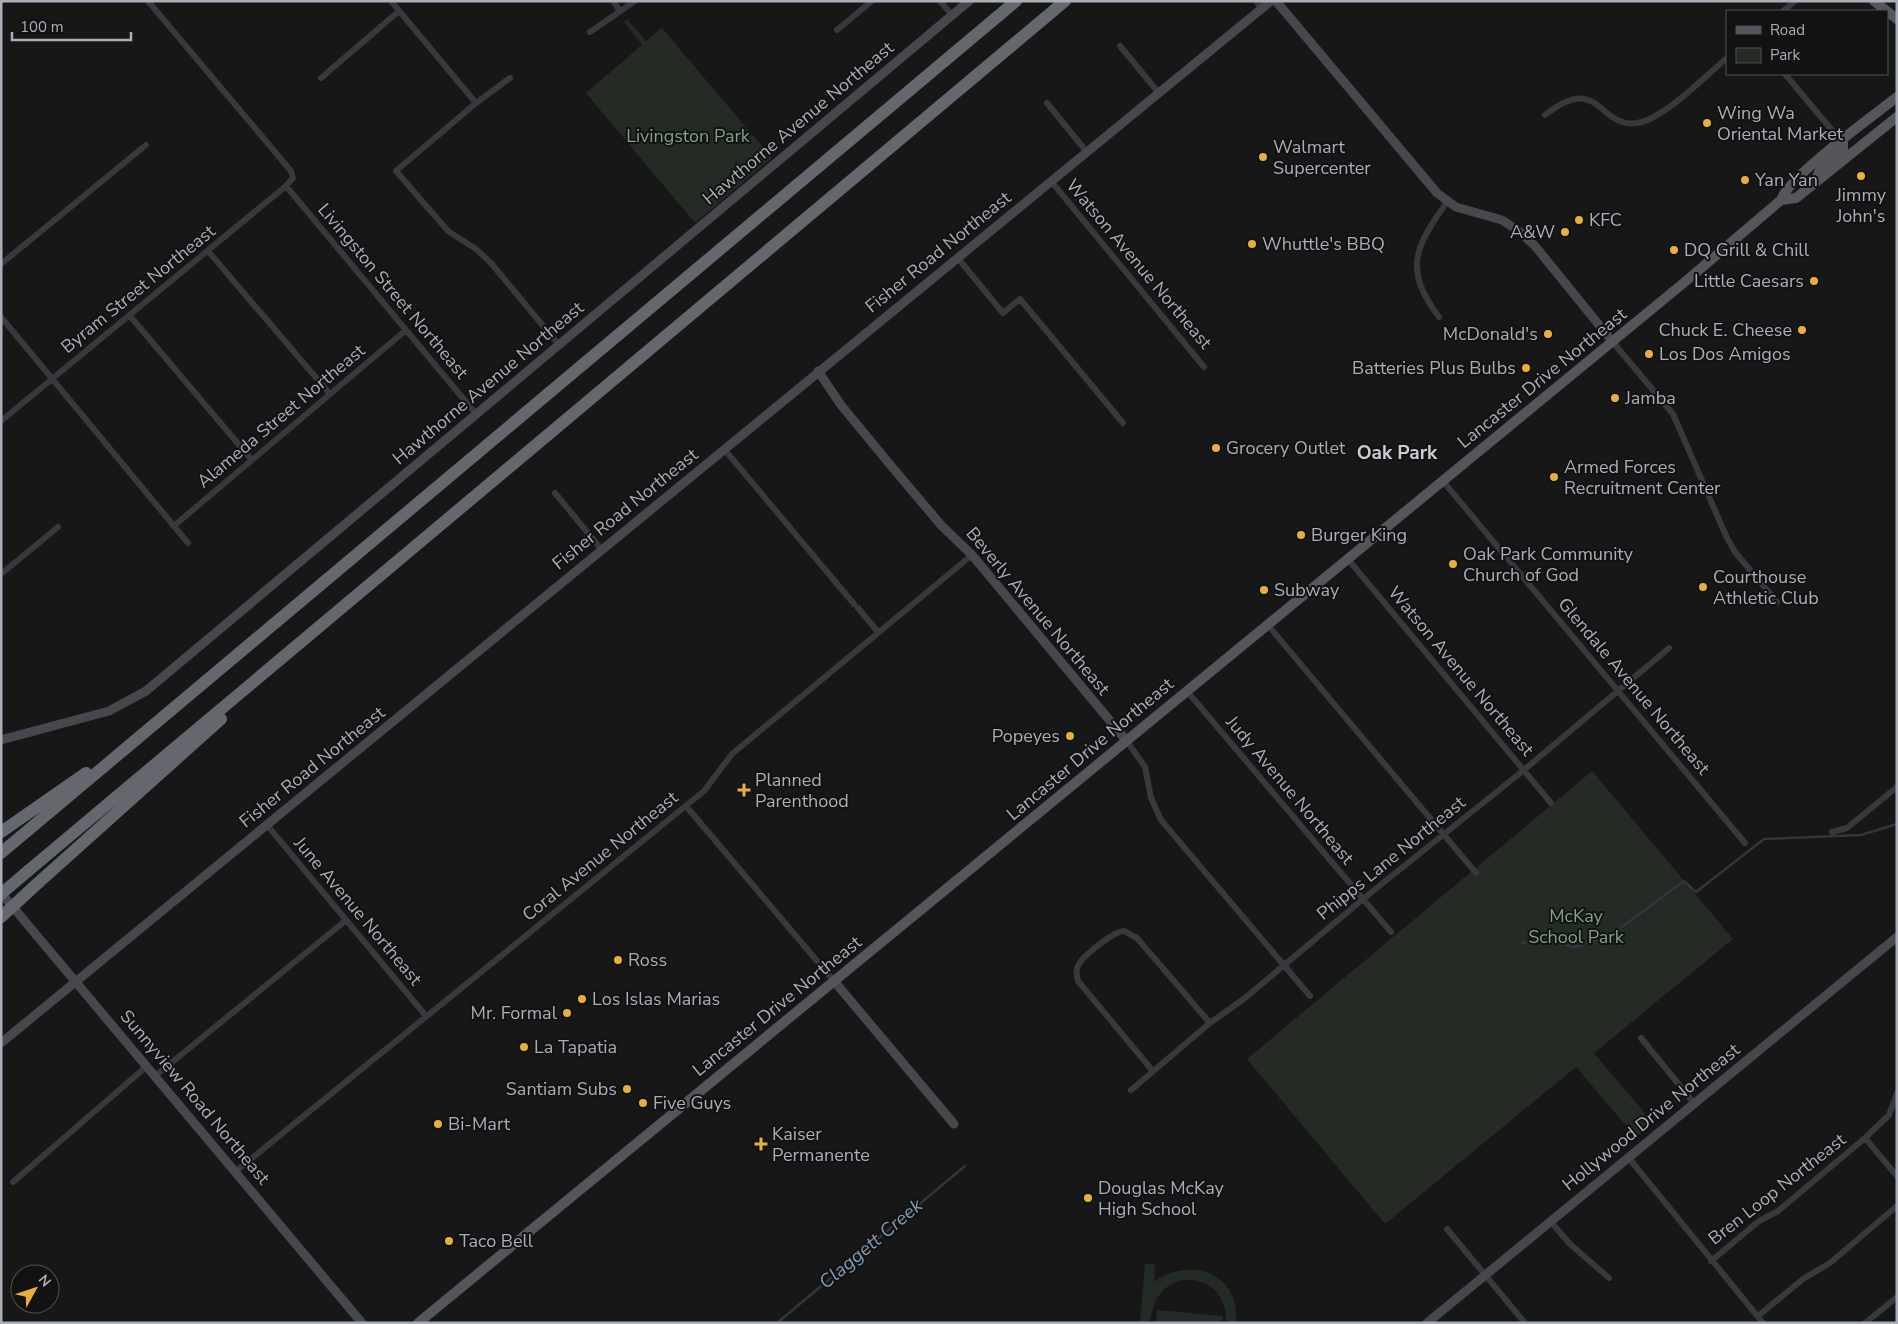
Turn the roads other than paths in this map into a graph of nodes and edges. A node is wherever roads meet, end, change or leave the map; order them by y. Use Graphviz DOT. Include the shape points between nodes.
graph roads {
  1 [pos="148,1"];
  2 [pos="391,1"];
  3 [pos="613,1"];
  4 [pos="635,1"];
  5 [pos="872,1"];
  6 [pos="940,1"];
  7 [pos="969,1"];
  8 [pos="1016,1"];
  9 [pos="1066,1"];
  10 [pos="1271,1"];
  11 [pos="1276,1"];
  12 [pos="1795,1"];
  13 [pos="1874,1"];
  14 [pos="1259,5"];
  15 [pos="1784,10"];
  16 [pos="1886,10"];
  17 [pos="399,11"];
  18 [pos="620,11"];
  19 [pos="952,15"];
  20 [pos="837,30"];
  21 [pos="590,32"];
  22 [pos="1120,46"];
  23 [pos="1726,59"];
  24 [pos="1787,75"];
  25 [pos="321,78"];
  26 [pos="510,78"];
  27 [pos="1158,92"];
  28 [pos="1897,97"];
  29 [pos="1047,103"];
  30 [pos="476,104"];
  31 [pos="1545,114"];
  32 [pos="1897,117"];
  33 [pos="1842,141"];
  34 [pos="146,145"];
  35 [pos="1086,151"];
  36 [pos="1050,181"];
  37 [pos="1815,182"];
  38 [pos="286,186"];
  39 [pos="1782,200"];
  40 [pos="1447,202"];
  41 [pos="208,251"];
  42 [pos="957,257"];
  43 [pos="1,264"];
  44 [pos="1,316"];
  45 [pos="130,316"];
  46 [pos="1439,317"];
  47 [pos="406,330"];
  48 [pos="1612,341"];
  49 [pos="559,344"];
  50 [pos="1204,367"];
  51 [pos="818,372"];
  52 [pos="52,379"];
  53 [pos="330,394"];
  54 [pos="476,414"];
  55 [pos="1,421"];
  56 [pos="1123,423"];
  57 [pos="724,449"];
  58 [pos="251,459"];
  59 [pos="1442,480"];
  60 [pos="554,493"];
  61 [pos="175,525"];
  62 [pos="58,527"];
  63 [pos="188,543"];
  64 [pos="602,550"];
  65 [pos="972,555"];
  66 [pos="1347,558"];
  67 [pos="1,574"];
  68 [pos="1777,602"];
  69 [pos="1267,624"];
  70 [pos="878,632"];
  71 [pos="1669,648"];
  72 [pos="260,677"];
  73 [pos="1186,690"];
  74 [pos="1618,691"];
  75 [pos="1,740"];
  76 [pos="1126,740"];
  77 [pos="130,744"];
  78 [pos="1524,770"];
  79 [pos="1897,787"];
  80 [pos="1551,803"];
  81 [pos="686,806"];
  82 [pos="267,825"];
  83 [pos="1,832"];
  84 [pos="1832,832"];
  85 [pos="1444,834"];
  86 [pos="1745,843"];
  87 [pos="4,850"];
  88 [pos="1476,873"];
  89 [pos="1,894"];
  90 [pos="1363,899"];
  91 [pos="1,917"];
  92 [pos="345,921"];
  93 [pos="1391,932"];
  94 [pos="1897,937"];
  95 [pos="1284,965"];
  96 [pos="76,981"];
  97 [pos="834,981"];
  98 [pos="1310,996"];
  99 [pos="426,1016"];
  100 [pos="1210,1023"];
  101 [pos="1641,1038"];
  102 [pos="1,1043"];
  103 [pos="147,1066"];
  104 [pos="1152,1070"];
  105 [pos="155,1076"];
  106 [pos="1130,1090"];
  107 [pos="1897,1093"];
  108 [pos="1694,1103"];
  109 [pos="954,1124"];
  110 [pos="1865,1138"];
  111 [pos="1628,1157"];
  112 [pos="236,1171"];
  113 [pos="1897,1176"];
  114 [pos="13,1182"];
  115 [pos="1897,1206"];
  116 [pos="1550,1221"];
  117 [pos="1447,1229"];
  118 [pos="1711,1261"];
  119 [pos="1485,1275"];
  120 [pos="1609,1278"];
  121 [pos="1897,1297"];
  122 [pos="1758,1316"];
  123 [pos="362,1323"];
  124 [pos="418,1323"];
  125 [pos="1426,1323"];
  126 [pos="1525,1323"];
  127 [pos="1763,1323"];
  128 [pos="1865,1323"];
  1 -- 38 [label="street, Byram Street Northeast" via="292,171 293,178"];
  2 -- 17 [label="street"];
  3 -- 18 [label="street"];
  4 -- 18 [label="street"];
  5 -- 20 [label="street"];
  6 -- 19 [label="street"];
  7 -- 19 [label="street, Hawthorne Avenue Northeast"];
  8 -- 77 [label="highway"];
  9 -- 72 [label="highway"];
  10 -- 14 [label="street, Fisher Road Northeast"];
  11 -- 40 [label="street" via="1400,151"];
  12 -- 15 [label="street"];
  13 -- 16 [label="main road"];
  14 -- 27 [label="street, Fisher Road Northeast"];
  17 -- 25 [label="street"];
  17 -- 30 [label="street"];
  18 -- 21 [label="street"];
  19 -- 49 [label="street, Hawthorne Avenue Northeast"];
  22 -- 27 [label="street"];
  23 -- 31 [label="street" via="1662,113 1636,124 1622,121 1588,99 1573,98"];
  24 -- 33 [label="street"];
  26 -- 30 [label="street"];
  27 -- 35 [label="street, Fisher Road Northeast"];
  28 -- 33 [label="main road, Lancaster Drive Northeast"];
  29 -- 35 [label="street"];
  30 -- 49 [label="street" via="396,171 448,231 491,263"];
  32 -- 37 [label="main road, Lancaster Drive Northeast"];
  33 -- 37 [label="main road" via="1843,148 1821,168"];
  33 -- 39 [label="main road, Lancaster Drive Northeast" via="1788,187"];
  34 -- 43 [label="street"];
  35 -- 36 [label="street, Fisher Road Northeast"];
  36 -- 42 [label="street, Fisher Road Northeast"];
  36 -- 50 [label="street, Watson Avenue Northeast"];
  37 -- 39 [label="main road, Lancaster Drive Northeast" via="1796,198"];
  38 -- 41 [label="street, Byram Street Northeast"];
  38 -- 47 [label="street, Livingston Street Northeast"];
  39 -- 48 [label="main road, Lancaster Drive Northeast"];
  40 -- 46 [label="street" via="1421,243 1415,268 1421,291"];
  40 -- 48 [label="street" via="1502,220 1520,232"];
  41 -- 45 [label="street, Byram Street Northeast"];
  41 -- 53 [label="street"];
  42 -- 51 [label="street, Fisher Road Northeast"];
  42 -- 56 [label="street" via="1003,313 1020,299"];
  44 -- 52 [label="street"];
  45 -- 52 [label="street, Byram Street Northeast"];
  45 -- 58 [label="street"];
  47 -- 53 [label="street, Alameda Street Northeast"];
  47 -- 54 [label="street, Livingston Street Northeast"];
  48 -- 59 [label="main road, Lancaster Drive Northeast"];
  48 -- 68 [label="street" via="1673,414 1726,538"];
  49 -- 54 [label="street, Hawthorne Avenue Northeast"];
  51 -- 57 [label="street, Fisher Road Northeast"];
  51 -- 65 [label="street, Beverly Avenue Northeast" via="892,467 941,525"];
  52 -- 55 [label="street, Byram Street Northeast"];
  52 -- 61 [label="street"];
  53 -- 58 [label="street, Alameda Street Northeast"];
  54 -- 75 [label="street, Hawthorne Avenue Northeast" via="139,696 109,712"];
  57 -- 64 [label="street, Fisher Road Northeast"];
  57 -- 70 [label="street"];
  58 -- 61 [label="street, Alameda Street Northeast"];
  59 -- 66 [label="main road, Lancaster Drive Northeast"];
  59 -- 74 [label="street, Glendale Avenue Northeast"];
  60 -- 64 [label="street"];
  61 -- 63 [label="street"];
  62 -- 67 [label="street"];
  64 -- 82 [label="street, Fisher Road Northeast"];
  65 -- 70 [label="street, Coral Avenue Northeast"];
  65 -- 76 [label="street, Beverly Avenue Northeast"];
  66 -- 69 [label="main road, Lancaster Drive Northeast"];
  66 -- 78 [label="street, Watson Avenue Northeast"];
  69 -- 73 [label="main road, Lancaster Drive Northeast"];
  69 -- 85 [label="street"];
  70 -- 81 [label="street, Coral Avenue Northeast" via="732,754 708,788"];
  71 -- 74 [label="street, Phipps Lane Northeast"];
  72 -- 89 [label="highway, bridge"];
  72 -- 91 [label="highway, bridge" via="210,730"];
  73 -- 76 [label="main road, Lancaster Drive Northeast"];
  73 -- 90 [label="street, Judy Avenue Northeast"];
  74 -- 78 [label="street, Phipps Lane Northeast"];
  74 -- 86 [label="street, Glendale Avenue Northeast"];
  76 -- 95 [label="street, Beverly Avenue Northeast" via="1145,767 1151,798 1161,820"];
  76 -- 97 [label="main road, Lancaster Drive Northeast"];
  77 -- 83 [label="highway"];
  77 -- 87 [label="highway"];
  78 -- 80 [label="street, Watson Avenue Northeast"];
  78 -- 85 [label="street, Phipps Lane Northeast"];
  79 -- 84 [label="street" via="1848,828"];
  81 -- 97 [label="street"];
  81 -- 99 [label="street, Coral Avenue Northeast"];
  82 -- 92 [label="street, June Avenue Northeast"];
  82 -- 96 [label="street, Fisher Road Northeast"];
  85 -- 88 [label="street"];
  85 -- 90 [label="street, Phipps Lane Northeast"];
  89 -- 96 [label="street, Sunnyview Road Northeast"];
  90 -- 93 [label="street, Judy Avenue Northeast"];
  90 -- 95 [label="street, Phipps Lane Northeast"];
  92 -- 99 [label="street, June Avenue Northeast"];
  92 -- 105 [label="street"];
  94 -- 108 [label="street, Hollywood Drive Northeast"];
  95 -- 98 [label="street, Beverly Avenue Northeast"];
  95 -- 100 [label="street, Phipps Lane Northeast"];
  96 -- 102 [label="street, Fisher Road Northeast"];
  96 -- 103 [label="street, Sunnyview Road Northeast"];
  97 -- 109 [label="street"];
  97 -- 124 [label="main road, Lancaster Drive Northeast"];
  99 -- 112 [label="street, Coral Avenue Northeast"];
  100 -- 104 [label="street, Phipps Lane Northeast"];
  100 -- 104 [label="street" via="1137,938 1124,931 1112,935 1080,962 1076,968 1078,981"];
  101 -- 108 [label="street"];
  103 -- 105 [label="street, Sunnyview Road Northeast"];
  103 -- 114 [label="street"];
  104 -- 106 [label="street, Phipps Lane Northeast"];
  105 -- 112 [label="street, Sunnyview Road Northeast"];
  107 -- 110 [label="street, Bren Loop Northeast" via="1889,1115"];
  108 -- 111 [label="street, Hollywood Drive Northeast"];
  110 -- 113 [label="street"];
  110 -- 118 [label="street, Bren Loop Northeast" via="1778,1211 1759,1221"];
  111 -- 116 [label="street, Hollywood Drive Northeast"];
  111 -- 118 [label="street"];
  112 -- 123 [label="street, Sunnyview Road Northeast"];
  115 -- 122 [label="street" via="1830,1263 1803,1279"];
  116 -- 119 [label="street, Hollywood Drive Northeast"];
  116 -- 120 [label="street" via="1570,1244"];
  117 -- 119 [label="street"];
  118 -- 122 [label="street"];
  119 -- 125 [label="street, Hollywood Drive Northeast"];
  119 -- 126 [label="street"];
  121 -- 128 [label="street"];
  122 -- 127 [label="street"];
}
